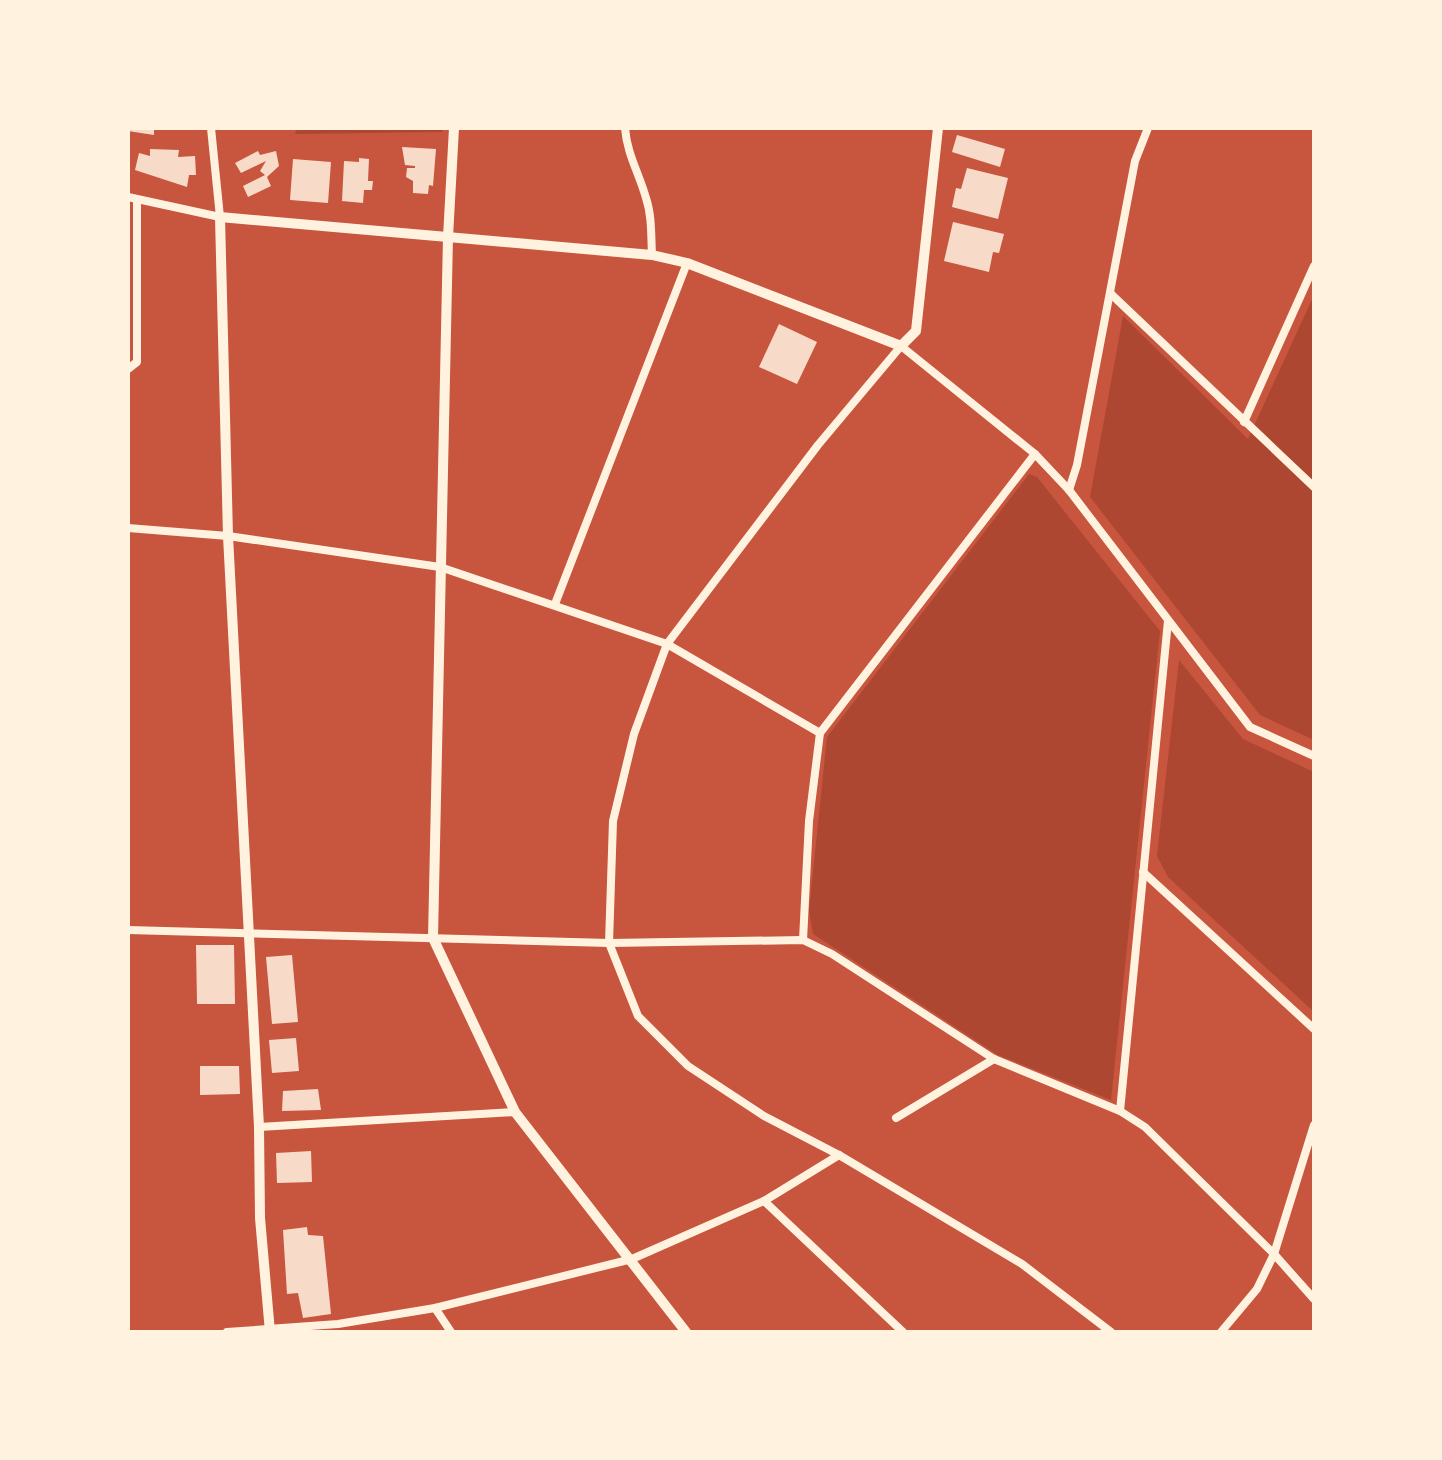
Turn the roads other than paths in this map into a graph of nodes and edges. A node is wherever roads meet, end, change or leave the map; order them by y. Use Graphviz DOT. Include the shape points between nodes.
graph roads {
  1 [pos="211,128"];
  2 [pos="454,128"];
  3 [pos="625,128"];
  4 [pos="925,128"];
  5 [pos="1148,128"];
  6 [pos="938,130"];
  7 [pos="132,199"];
  8 [pos="220,217"];
  9 [pos="448,237"];
  10 [pos="652,255"];
  11 [pos="687,263"];
  12 [pos="1314,266"];
  13 [pos="1313,278"];
  14 [pos="1111,294"];
  15 [pos="901,346"];
  16 [pos="128,369"];
  17 [pos="1244,422"];
  18 [pos="1035,454"];
  19 [pos="1314,487"];
  20 [pos="1069,490"];
  21 [pos="128,528"];
  22 [pos="228,536"];
  23 [pos="440,567"];
  24 [pos="555,604"];
  25 [pos="1168,621"];
  26 [pos="667,644"];
  27 [pos="820,733"];
  28 [pos="1314,756"];
  29 [pos="1143,872"];
  30 [pos="128,930"];
  31 [pos="246,935"];
  32 [pos="433,938"];
  33 [pos="803,940"];
  34 [pos="609,943"];
  35 [pos="1314,1028"];
  36 [pos="994,1059"];
  37 [pos="1120,1110"];
  38 [pos="516,1112"];
  39 [pos="896,1118"];
  40 [pos="1314,1125"];
  41 [pos="259,1127"];
  42 [pos="839,1155"];
  43 [pos="764,1201"];
  44 [pos="1274,1254"];
  45 [pos="632,1259"];
  46 [pos="1314,1299"];
  47 [pos="435,1308"];
  48 [pos="227,1332"];
  49 [pos="269,1332"];
  50 [pos="451,1332"];
  51 [pos="686,1332"];
  52 [pos="904,1332"];
  53 [pos="1112,1332"];
  54 [pos="1220,1332"];
  1 -- 8 [label="street"];
  2 -- 9 [label="street"];
  3 -- 10 [label="street" via="651,218"];
  4 -- 6 [label="street"];
  5 -- 14 [label="street"];
  6 -- 15 [label="street" via="916,331"];
  7 -- 8 [label="street"];
  7 -- 16 [label="street" via="136,362"];
  8 -- 9 [label="street"];
  8 -- 22 [label="street"];
  9 -- 10 [label="street"];
  9 -- 23 [label="street"];
  10 -- 11 [label="street"];
  11 -- 15 [label="street"];
  11 -- 24 [label="street"];
  12 -- 13 [label="street"];
  13 -- 17 [label="street"];
  14 -- 17 [label="street"];
  14 -- 20 [label="street"];
  15 -- 18 [label="street"];
  15 -- 26 [label="street"];
  17 -- 19 [label="street"];
  18 -- 20 [label="street"];
  18 -- 27 [label="street"];
  20 -- 25 [label="street"];
  21 -- 22 [label="street"];
  22 -- 23 [label="street"];
  22 -- 31 [label="street"];
  23 -- 24 [label="street"];
  23 -- 32 [label="street"];
  24 -- 26 [label="street"];
  25 -- 28 [label="street" via="1250,728"];
  25 -- 29 [label="street"];
  26 -- 27 [label="street"];
  26 -- 34 [label="street" via="634,734 613,820"];
  27 -- 33 [label="street"];
  29 -- 35 [label="street"];
  29 -- 37 [label="street"];
  30 -- 31 [label="street"];
  31 -- 32 [label="street"];
  31 -- 41 [label="street"];
  32 -- 34 [label="street"];
  32 -- 38 [label="street"];
  33 -- 34 [label="street"];
  33 -- 36 [label="street"];
  34 -- 42 [label="street" via="638,1016 688,1066"];
  36 -- 37 [label="street"];
  36 -- 39 [label="street"];
  37 -- 44 [label="street"];
  38 -- 41 [label="street"];
  38 -- 45 [label="street"];
  40 -- 44 [label="street"];
  41 -- 49 [label="street"];
  42 -- 43 [label="street"];
  42 -- 53 [label="street" via="1022,1264"];
  43 -- 45 [label="street"];
  43 -- 52 [label="street"];
  44 -- 46 [label="street"];
  44 -- 54 [label="street" via="1257,1288"];
  45 -- 47 [label="street"];
  45 -- 51 [label="street"];
  47 -- 49 [label="street"];
  47 -- 50 [label="street"];
  48 -- 49 [label="street"];
}
